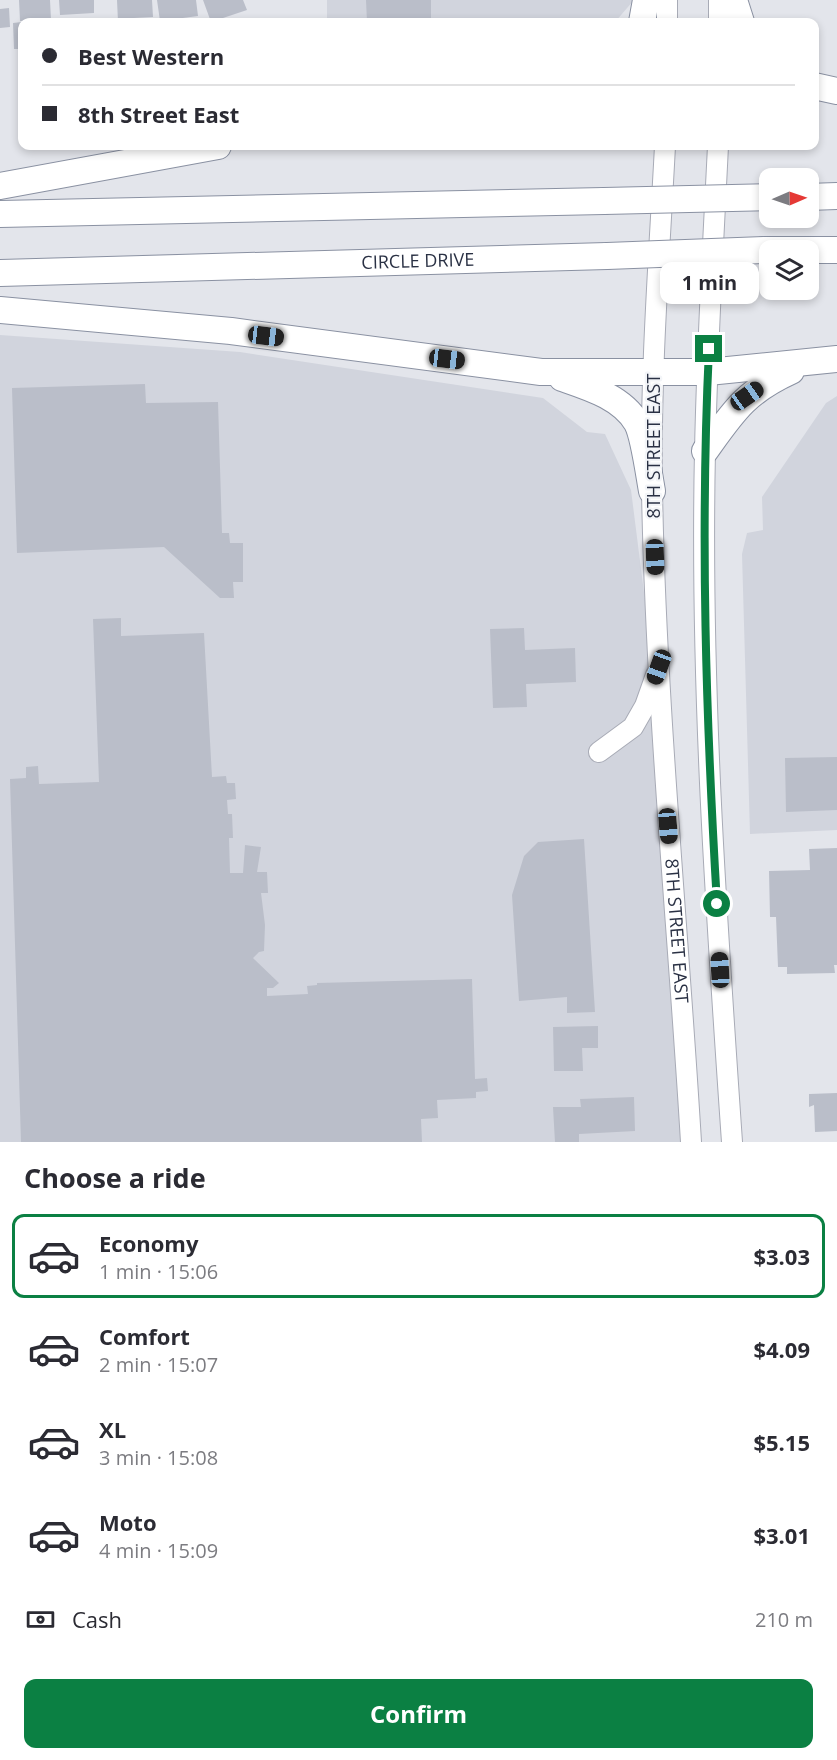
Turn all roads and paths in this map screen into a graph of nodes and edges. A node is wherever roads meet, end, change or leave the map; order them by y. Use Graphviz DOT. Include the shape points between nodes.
graph roads {
  1 [pos="646,0"];
  2 [pos="666,0"];
  3 [pos="718,0"];
  4 [pos="735,0"];
  5 [pos="643,18"];
  6 [pos="667,18"];
  7 [pos="719,18"];
  8 [pos="740,18"];
  9 [pos="819,87"];
  10 [pos="819,92"];
  11 [pos="837,92"];
  12 [pos="196,150"];
  13 [pos="665,150"];
  14 [pos="718,150"];
  15 [pos="0,186"];
  16 [pos="837,196"];
  17 [pos="759,197"];
  18 [pos="819,197"];
  19 [pos="0,214"];
  20 [pos="837,250"];
  21 [pos="0,273"];
  22 [pos="0,310"];
  23 [pos="837,359"];
  24 [pos="807,364"];
  25 [pos="542,372"];
  26 [pos="654,372"];
  27 [pos="708,372"];
  28 [pos="705,451"];
  29 [pos="652,491"];
  30 [pos="659,667"];
  31 [pos="599,752"];
  32 [pos="691,1142"];
  33 [pos="732,1142"];
  1 -- 5 [label="highway"];
  2 -- 6 [label="main road"];
  3 -- 7 [label="main road"];
  4 -- 8 [label="highway"];
  9 -- 11 [label="highway"];
  10 -- 11 [label="highway"];
  12 -- 15 [label="highway"];
  13 -- 26 [label="main road, 8TH STREET EAST"];
  14 -- 27 [label="main road"];
  16 -- 18 [label="highway"];
  17 -- 19 [label="highway, bridge"];
  20 -- 21 [label="highway, CIRCLE DRIVE, bridge"];
  22 -- 25 [label="highway" via="231,332"];
  23 -- 24 [label="highway"];
  24 -- 27 [label="highway"];
  24 -- 28 [label="highway" via="766,382 747,396"];
  25 -- 26 [label="highway"];
  25 -- 29 [label="highway" via="589,388 624,409 637,423"];
  26 -- 27 [label="highway"];
  26 -- 29 [label="main road, 8TH STREET EAST"];
  27 -- 28 [label="main road"];
  28 -- 33 [label="main road" via="708,748"];
  29 -- 30 [label="main road, 8TH STREET EAST"];
  30 -- 31 [label="main road" via="633,727"];
  30 -- 32 [label="main road, 8TH STREET EAST"];
}
